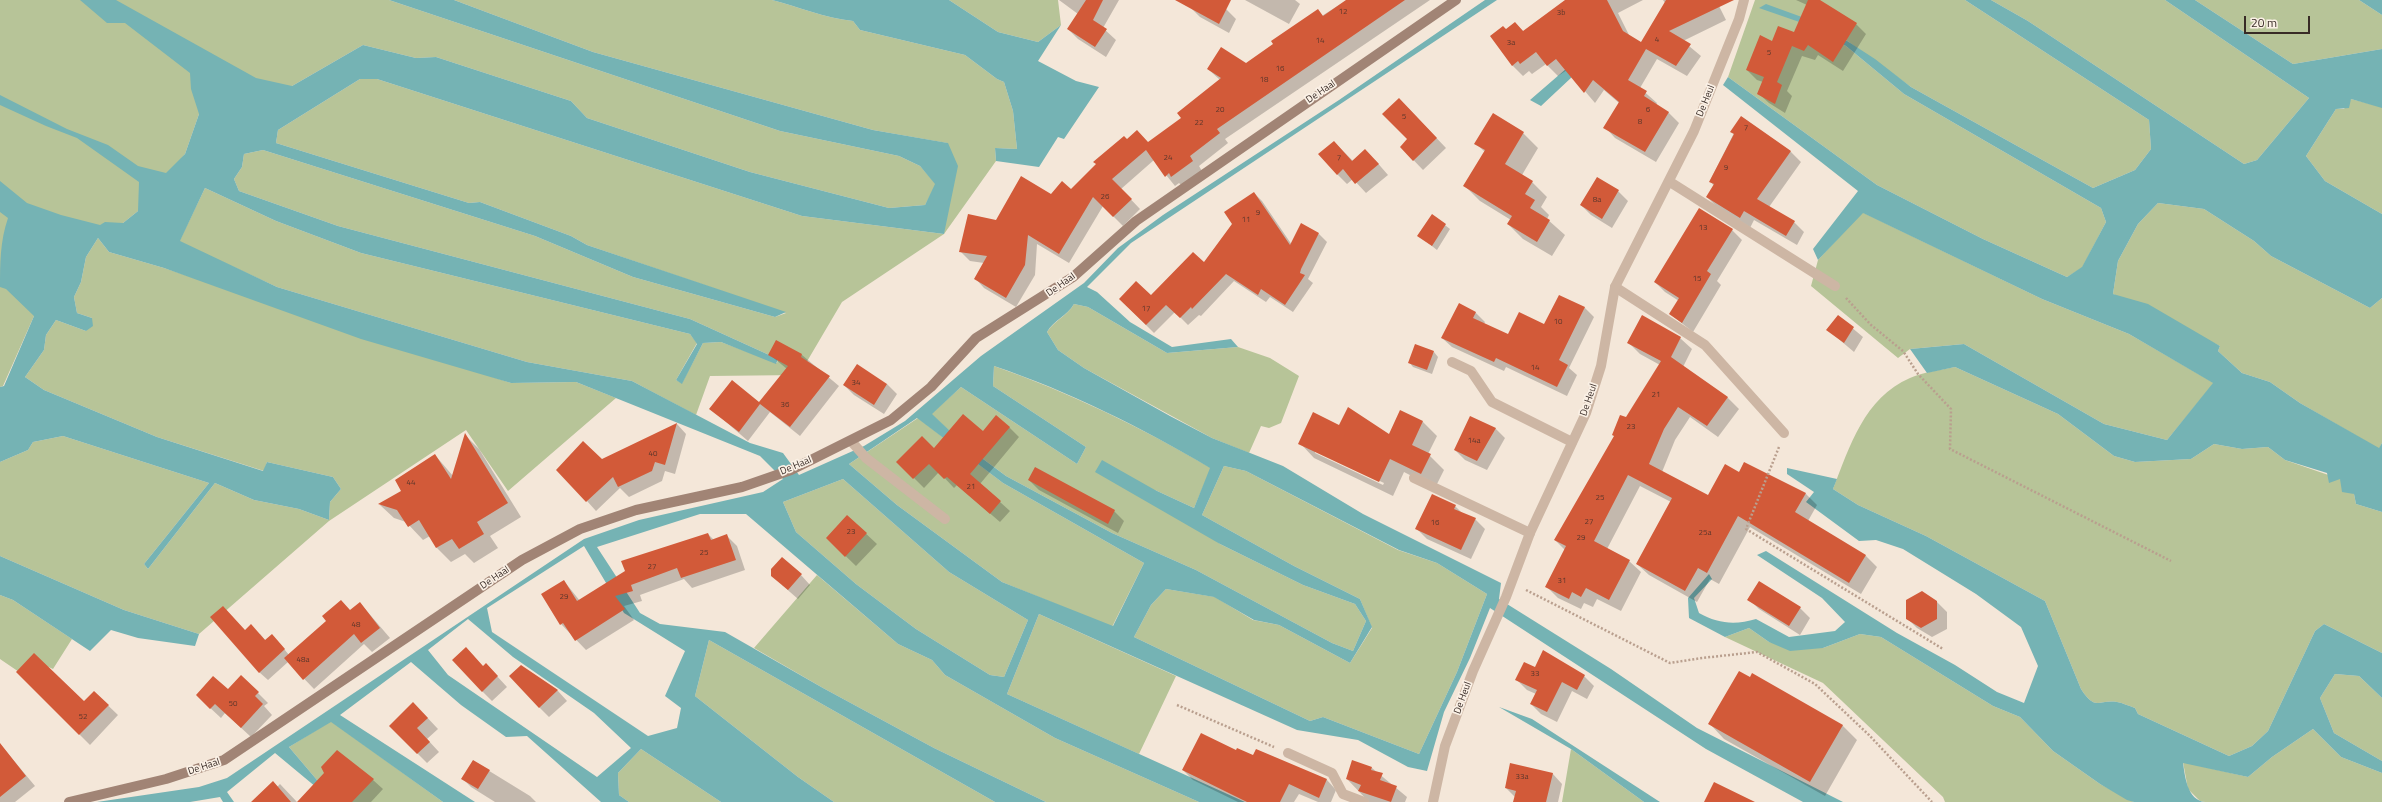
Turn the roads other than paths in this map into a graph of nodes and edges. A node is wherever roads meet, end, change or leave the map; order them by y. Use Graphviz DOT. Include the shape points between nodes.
graph roads {
  1 [pos="1456,0"];
  2 [pos="1744,0"];
  3 [pos="1670,182"];
  4 [pos="1835,286"];
  5 [pos="1615,287"];
  6 [pos="1452,362"];
  7 [pos="1784,433"];
  8 [pos="1572,442"];
  9 [pos="853,443"];
  10 [pos="1414,478"];
  11 [pos="945,519"];
  12 [pos="1530,533"];
  13 [pos="1288,753"];
  14 [pos="69,802"];
  15 [pos="1364,802"];
  16 [pos="1433,802"];
  1 -- 9 [label="street, De Haal" via="1136,221 1073,277 976,338 931,387 891,420"];
  2 -- 3 [label="street, De Heul" via="1739,19 1694,131"];
  3 -- 4 [label="street"];
  3 -- 5 [label="street, De Heul"];
  5 -- 7 [label="street" via="1705,346"];
  5 -- 8 [label="street, De Heul" via="1600,366 1586,413"];
  6 -- 8 [label="street" via="1471,371 1492,402"];
  8 -- 12 [label="street, De Heul"];
  9 -- 11 [label="street" via="866,458"];
  9 -- 14 [label="street, De Haal" via="791,470 742,487 636,510 580,529 522,560 224,760 166,779"];
  10 -- 12 [label="street"];
  12 -- 16 [label="street, De Heul" via="1445,746"];
  13 -- 15 [label="street" via="1332,774 1343,794"];
}
